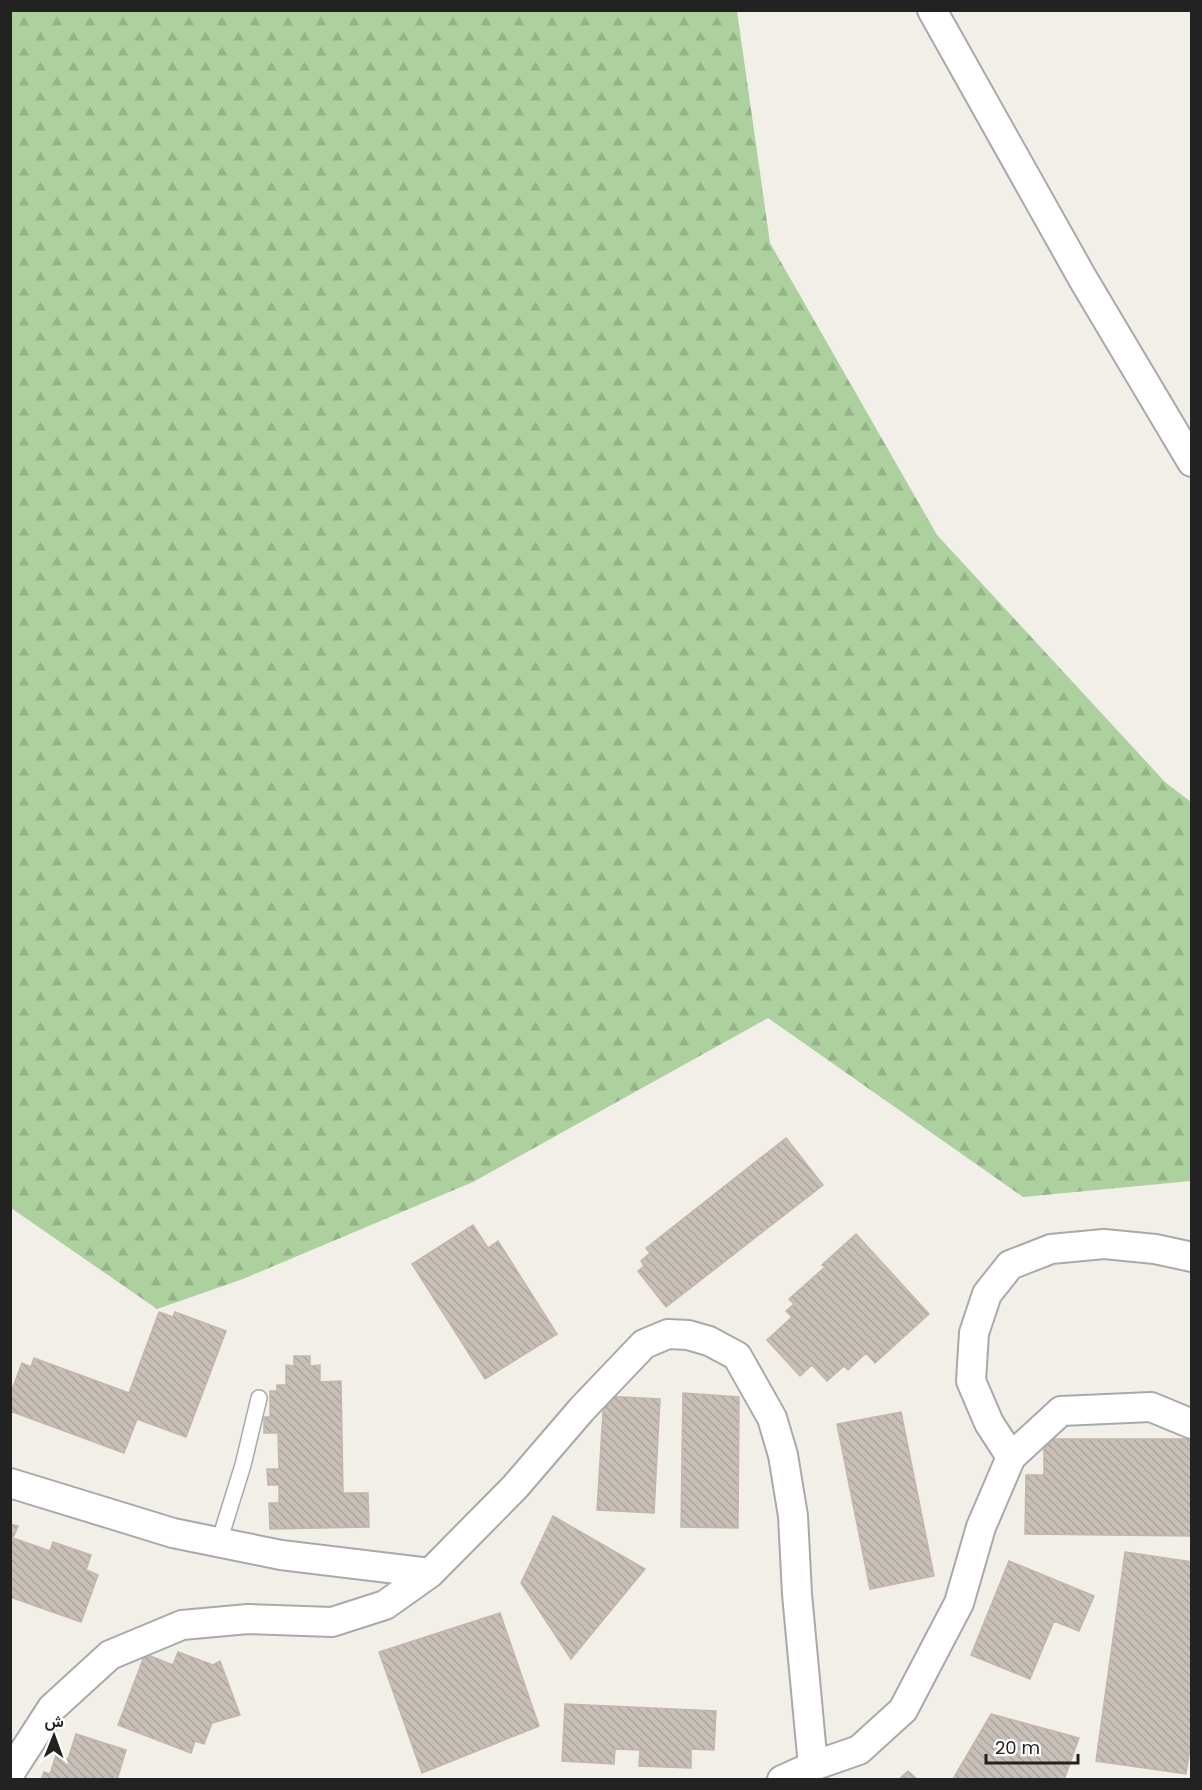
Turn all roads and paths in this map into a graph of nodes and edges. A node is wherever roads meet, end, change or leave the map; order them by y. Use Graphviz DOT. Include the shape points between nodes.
graph roads {
  1 [pos="932,10"];
  2 [pos="1191,462"];
  3 [pos="1191,1257"];
  4 [pos="259,1398"];
  5 [pos="1191,1424"];
  6 [pos="1011,1457"];
  7 [pos="10,1483"];
  8 [pos="219,1542"];
  9 [pos="430,1573"];
  10 [pos="813,1766"];
  11 [pos="10,1773"];
  12 [pos="782,1779"];
  1 -- 2 [label="street"];
  3 -- 6 [label="street" via="1104,1244 1051,1249 1010,1265 987,1294 974,1333 971,1381 989,1423"];
  4 -- 8 [label="lane"];
  5 -- 6 [label="street" via="1151,1407 1061,1411"];
  6 -- 10 [label="street" via="981,1527 959,1603 903,1710 859,1750"];
  7 -- 8 [label="street" via="173,1533"];
  8 -- 9 [label="street" via="281,1555"];
  9 -- 10 [label="street" via="515,1487 644,1344 668,1334 709,1341 737,1356 772,1418 783,1455 793,1516"];
  9 -- 11 [label="street" via="385,1605 332,1622 248,1619 182,1625 110,1655 52,1708"];
  10 -- 12 [label="street"];
}
